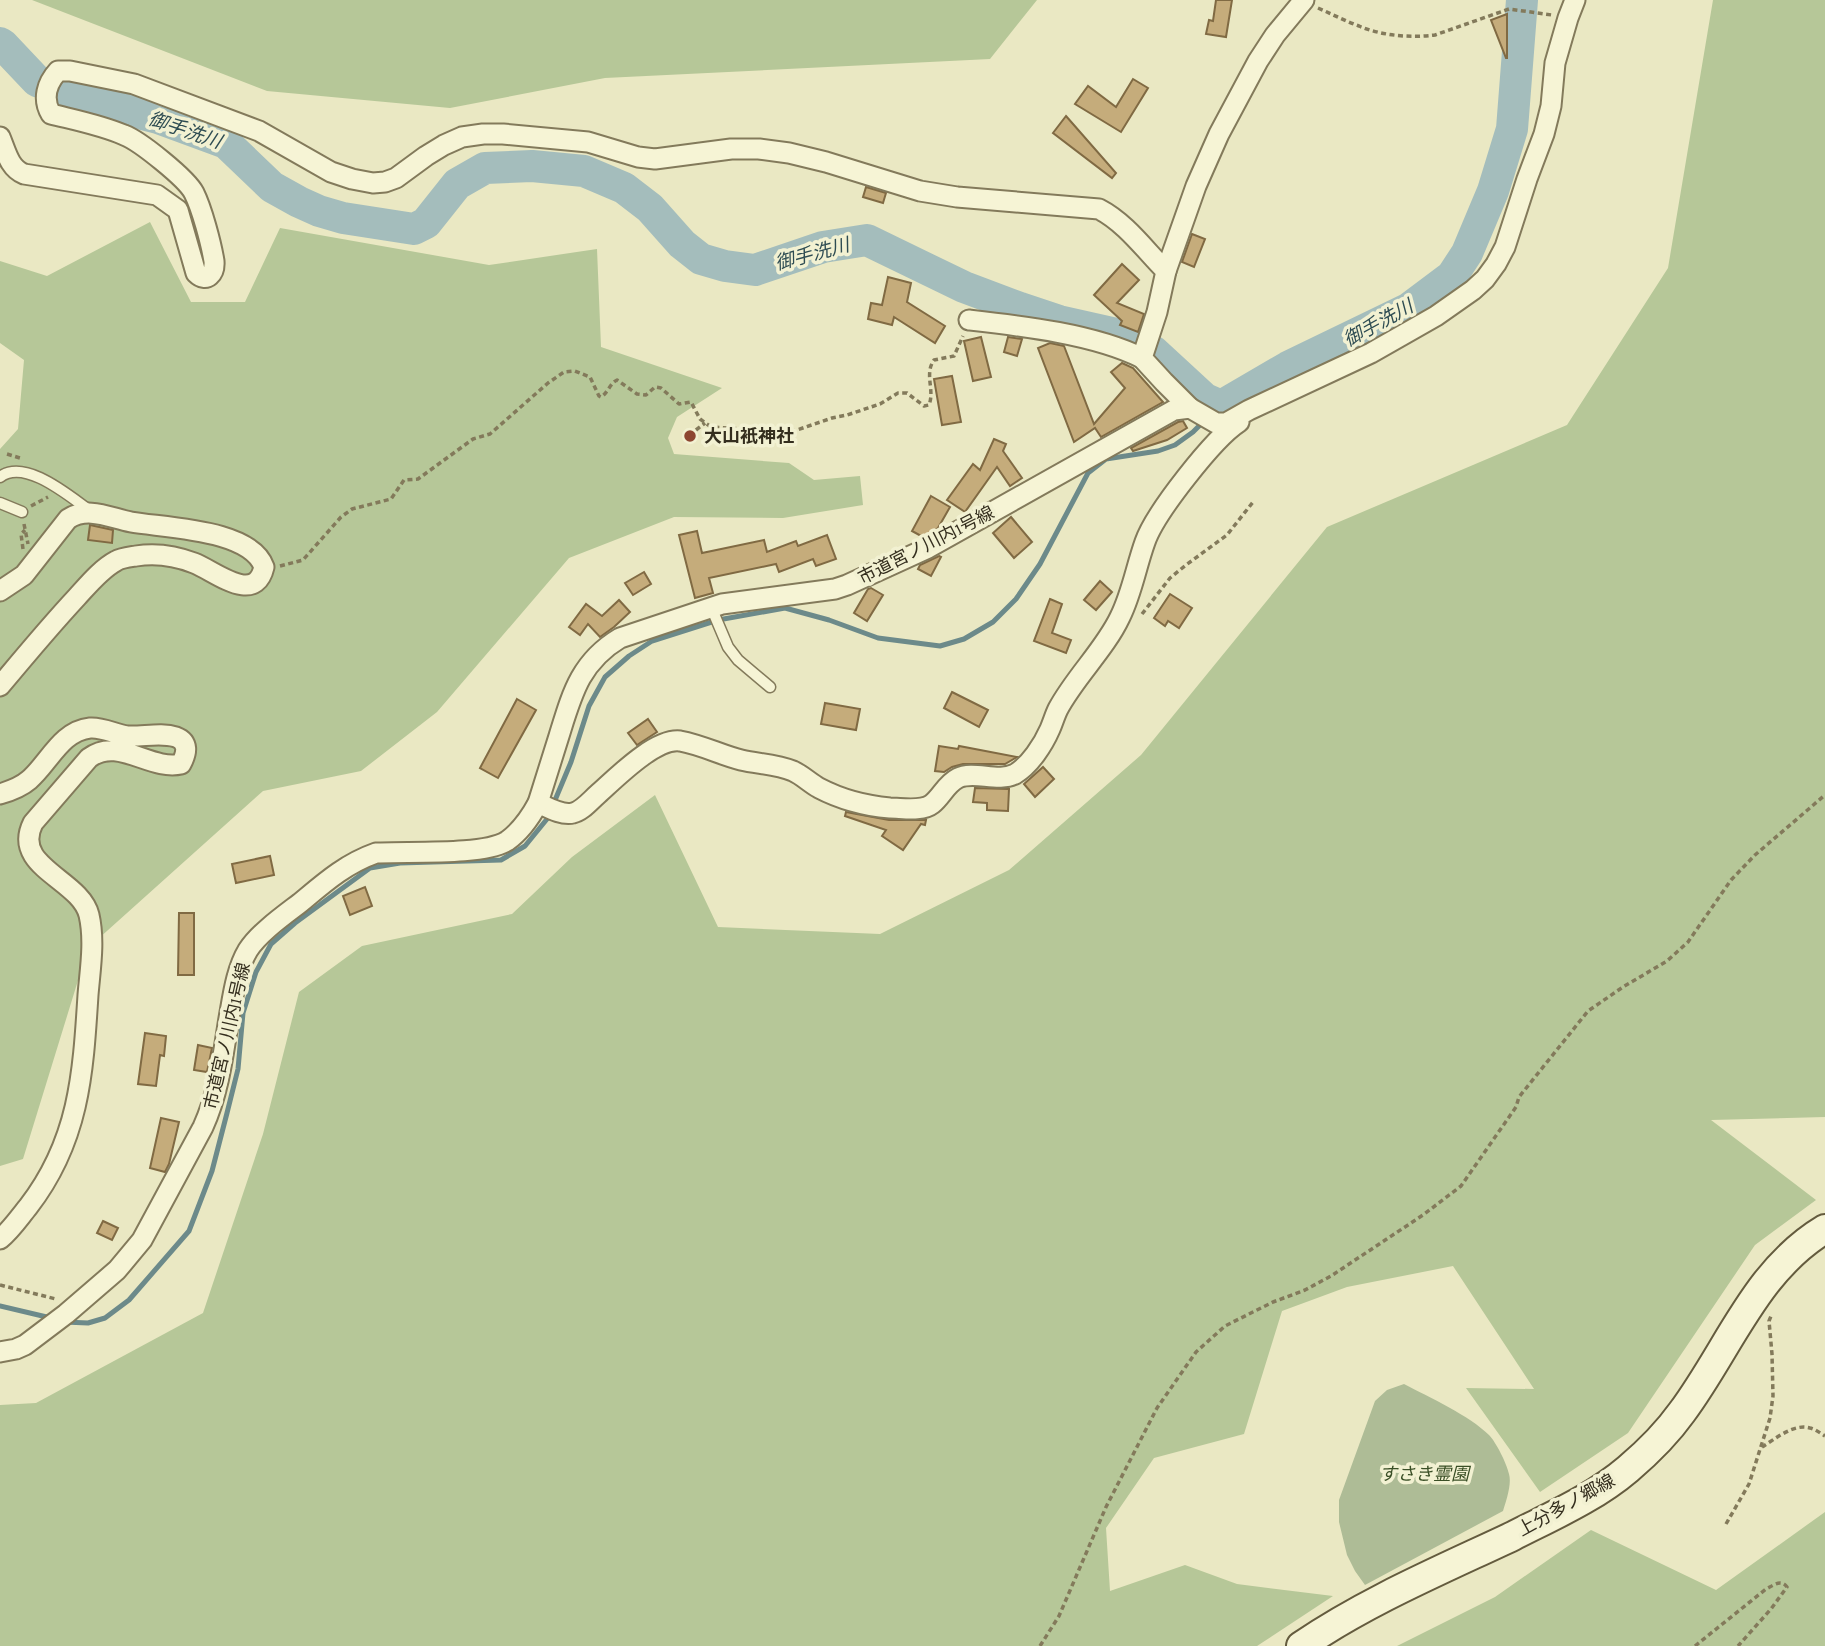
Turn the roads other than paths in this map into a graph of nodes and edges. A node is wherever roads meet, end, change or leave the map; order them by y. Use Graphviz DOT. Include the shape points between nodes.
graph roads {
  1 [pos="1575,0"];
  2 [pos="1303,1"];
  3 [pos="0,137"];
  4 [pos="1166,271"];
  5 [pos="969,320"];
  6 [pos="1144,351"];
  7 [pos="1265,403"];
  8 [pos="1199,414"];
  9 [pos="0,477"];
  10 [pos="0,503"];
  11 [pos="22,512"];
  12 [pos="92,513"];
  13 [pos="0,591"];
  14 [pos="713,610"];
  15 [pos="0,686"];
  16 [pos="771,687"];
  17 [pos="0,794"];
  18 [pos="546,806"];
  19 [pos="1825,1229"];
  20 [pos="0,1239"];
  21 [pos="0,1352"];
  22 [pos="1301,1646"];
  1 -- 7 [label="street, 市道宮ノ川内1号線" via="1555,63 1544,134 1505,247 1485,279 1436,316 1371,353"];
  2 -- 4 [label="street" via="1258,61 1219,134"];
  3 -- 4 [label="street" via="12,165 24,174 165,200 178,210 196,273 205,278 214,267 214,258 193,191 135,140 51,114 46,106 48,87 58,71 134,85 259,131 331,172 373,183 396,178 461,137 483,134 588,142 655,159 759,149 826,162 920,191 1099,209"];
  4 -- 6 [label="street"];
  5 -- 6 [label="street"];
  6 -- 8 [label="street" via="1164,383"];
  7 -- 8 [label="street, 市道宮ノ川内1号線" via="1226,423"];
  7 -- 18 [label="street" via="1225,432 1160,514 1120,619 1082,672 1034,755 1016,773 965,775 925,807 888,807 838,796 784,767 678,741 667,742 636,761 572,814"];
  8 -- 14 [label="street, 市道宮ノ川内1号線" via="1174,410 928,548 847,585 737,601"];
  9 -- 12 [label="lane" via="16,471 32,475"];
  10 -- 11 [label="lane"];
  12 -- 13 [label="street" via="68,519 24,575"];
  12 -- 15 [label="street" via="222,537 255,552 264,568 258,582 241,585 168,556 116,561 93,579"];
  14 -- 16 [label="lane" via="728,647"];
  14 -- 18 [label="street, 市道宮ノ川内1号線" via="620,638 593,659 572,694"];
  17 -- 20 [label="street" via="29,780 77,731 91,728 131,736 174,736 186,746 181,764 173,766 119,751 97,752 29,832 34,858 86,907 91,929 90,976 83,1069 70,1130 39,1193"];
  18 -- 21 [label="street, 市道宮ノ川内1号線" via="496,846 376,853 359,859 270,927 249,948 240,971 211,1109 142,1240 117,1270 72,1310 25,1345"];
  19 -- 22 [label="main road, 上分多ノ郷線" via="1797,1248 1751,1300 1683,1411 1626,1471 1557,1514 1352,1614"];
}
